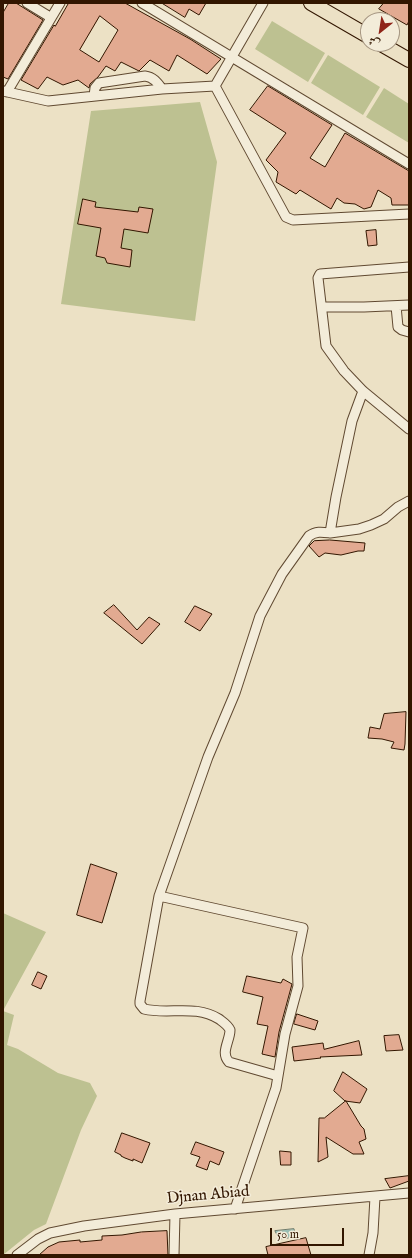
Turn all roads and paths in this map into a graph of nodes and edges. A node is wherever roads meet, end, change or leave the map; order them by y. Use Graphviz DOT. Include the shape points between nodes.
graph roads {
  1 [pos="27,3"];
  2 [pos="60,3"];
  3 [pos="142,3"];
  4 [pos="263,3"];
  5 [pos="311,3"];
  6 [pos="50,17"];
  7 [pos="360,31"];
  8 [pos="395,52"];
  9 [pos="232,57"];
  10 [pos="409,60"];
  11 [pos="215,86"];
  12 [pos="162,89"];
  13 [pos="5,92"];
  14 [pos="94,96"];
  15 [pos="409,164"];
  16 [pos="409,214"];
  17 [pos="409,267"];
  18 [pos="409,305"];
  19 [pos="396,306"];
  20 [pos="322,307"];
  21 [pos="409,332"];
  22 [pos="363,391"];
  23 [pos="409,429"];
  24 [pos="409,501"];
  25 [pos="330,533"];
  26 [pos="159,896"];
  27 [pos="278,1076"];
  28 [pos="409,1193"];
  29 [pos="375,1197"];
  30 [pos="235,1209"];
  31 [pos="176,1214"];
  32 [pos="17,1255"];
  33 [pos="174,1255"];
  34 [pos="369,1255"];
  1 -- 6 [label="street"];
  2 -- 6 [label="street"];
  3 -- 9 [label="street"];
  4 -- 9 [label="street"];
  5 -- 7 [label="main road"];
  6 -- 13 [label="street"];
  8 -- 10 [label="main road"];
  9 -- 11 [label="street"];
  9 -- 15 [label="street"];
  11 -- 12 [label="street"];
  11 -- 16 [label="street" via="286,217 293,220"];
  12 -- 14 [label="street"];
  12 -- 14 [label="street" via="155,80 145,76 99,83"];
  13 -- 14 [label="street" via="48,101"];
  17 -- 20 [label="street" via="320,274 318,281"];
  18 -- 19 [label="street"];
  19 -- 20 [label="street"];
  19 -- 21 [label="street" via="398,327"];
  20 -- 22 [label="street" via="326,346"];
  22 -- 23 [label="street"];
  22 -- 25 [label="street" via="352,421"];
  24 -- 25 [label="street" via="372,525"];
  25 -- 26 [label="street" via="319,532 309,536 282,574 260,616 235,693 208,758"];
  26 -- 27 [label="street" via="140,1001 142,1007 147,1010 191,1010 209,1014 229,1027 225,1056 229,1062"];
  26 -- 27 [label="street" via="303,928 297,957 298,986 285,1034"];
  27 -- 30 [label="street" via="269,1112"];
  28 -- 29 [label="street, Djnan Abiad"];
  29 -- 30 [label="street, Djnan Abiad"];
  29 -- 34 [label="street"];
  30 -- 31 [label="street, Djnan Abiad"];
  31 -- 32 [label="street, Djnan Abiad" via="61,1229 38,1239"];
  31 -- 33 [label="street"];
}
